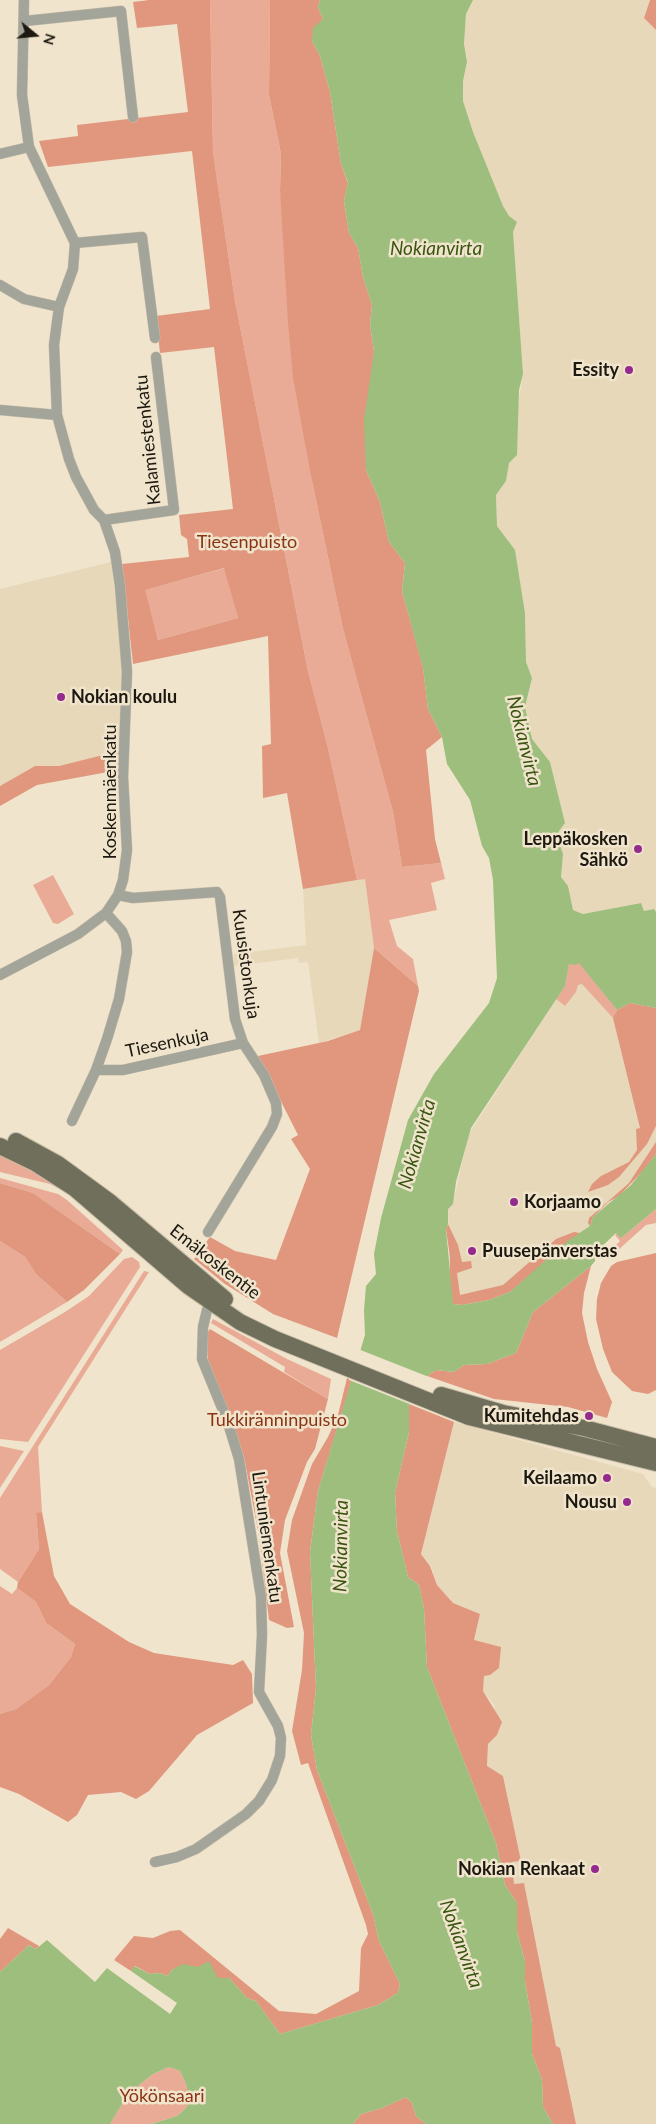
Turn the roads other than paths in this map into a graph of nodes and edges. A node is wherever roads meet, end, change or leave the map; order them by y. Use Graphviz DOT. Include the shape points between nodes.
graph roads {
  1 [pos="24,0"];
  2 [pos="25,21"];
  3 [pos="133,117"];
  4 [pos="29,147"];
  5 [pos="0,154"];
  6 [pos="75,243"];
  7 [pos="0,285"];
  8 [pos="59,307"];
  9 [pos="155,338"];
  10 [pos="156,358"];
  11 [pos="0,410"];
  12 [pos="57,415"];
  13 [pos="104,520"];
  14 [pos="118,895"];
  15 [pos="106,913"];
  16 [pos="0,975"];
  17 [pos="244,1043"];
  18 [pos="96,1070"];
  19 [pos="72,1120"];
  20 [pos="0,1134"];
  21 [pos="0,1146"];
  22 [pos="208,1232"];
  23 [pos="211,1302"];
  24 [pos="332,1356"];
  25 [pos="451,1405"];
  26 [pos="656,1447"];
  27 [pos="656,1463"];
  28 [pos="155,1862"];
  1 -- 2 [label="street"];
  2 -- 3 [label="street" via="121,11"];
  2 -- 4 [label="street" via="22,95"];
  4 -- 5 [label="street"];
  4 -- 6 [label="street"];
  6 -- 8 [label="street, Koskenmäenkatu" via="73,269"];
  6 -- 9 [label="street" via="142,238"];
  7 -- 8 [label="street" via="24,299"];
  8 -- 12 [label="street, Koskenmäenkatu" via="54,345"];
  10 -- 13 [label="street, Kalamiestenkatu" via="174,510"];
  11 -- 12 [label="street"];
  12 -- 13 [label="street, Koskenmäenkatu" via="76,477 94,510"];
  13 -- 14 [label="street, Koskenmäenkatu" via="115,552 127,672 123,776 127,865"];
  14 -- 15 [label="street, Koskenmäenkatu"];
  14 -- 17 [label="street, Kuusistonkuja" via="133,898 217,892 232,1008"];
  15 -- 16 [label="street, Koskenmäenkatu" via="78,934"];
  15 -- 18 [label="street" via="122,931 127,952 118,998"];
  17 -- 18 [label="street, Tiesenkuja" via="123,1070"];
  17 -- 22 [label="street, Kuusistonkuja" via="273,1093 277,1114"];
  18 -- 19 [label="street"];
  20 -- 24 [label="main road, Emäkoskentie" via="42,1154 91,1188 222,1296 279,1330"];
  21 -- 23 [label="main road, Emäkoskentie" via="74,1188"];
  23 -- 24 [label="main road, Emäkoskentie" via="240,1322"];
  23 -- 28 [label="street, Lintuniemenkatu" via="203,1327 202,1359 239,1459 261,1597 259,1692 278,1726 280,1756 272,1780 246,1814 196,1849 177,1858"];
  24 -- 25 [label="main road, Emäkoskentie"];
  25 -- 26 [label="main road" via="584,1428"];
  25 -- 27 [label="main road" via="499,1426"];
}
